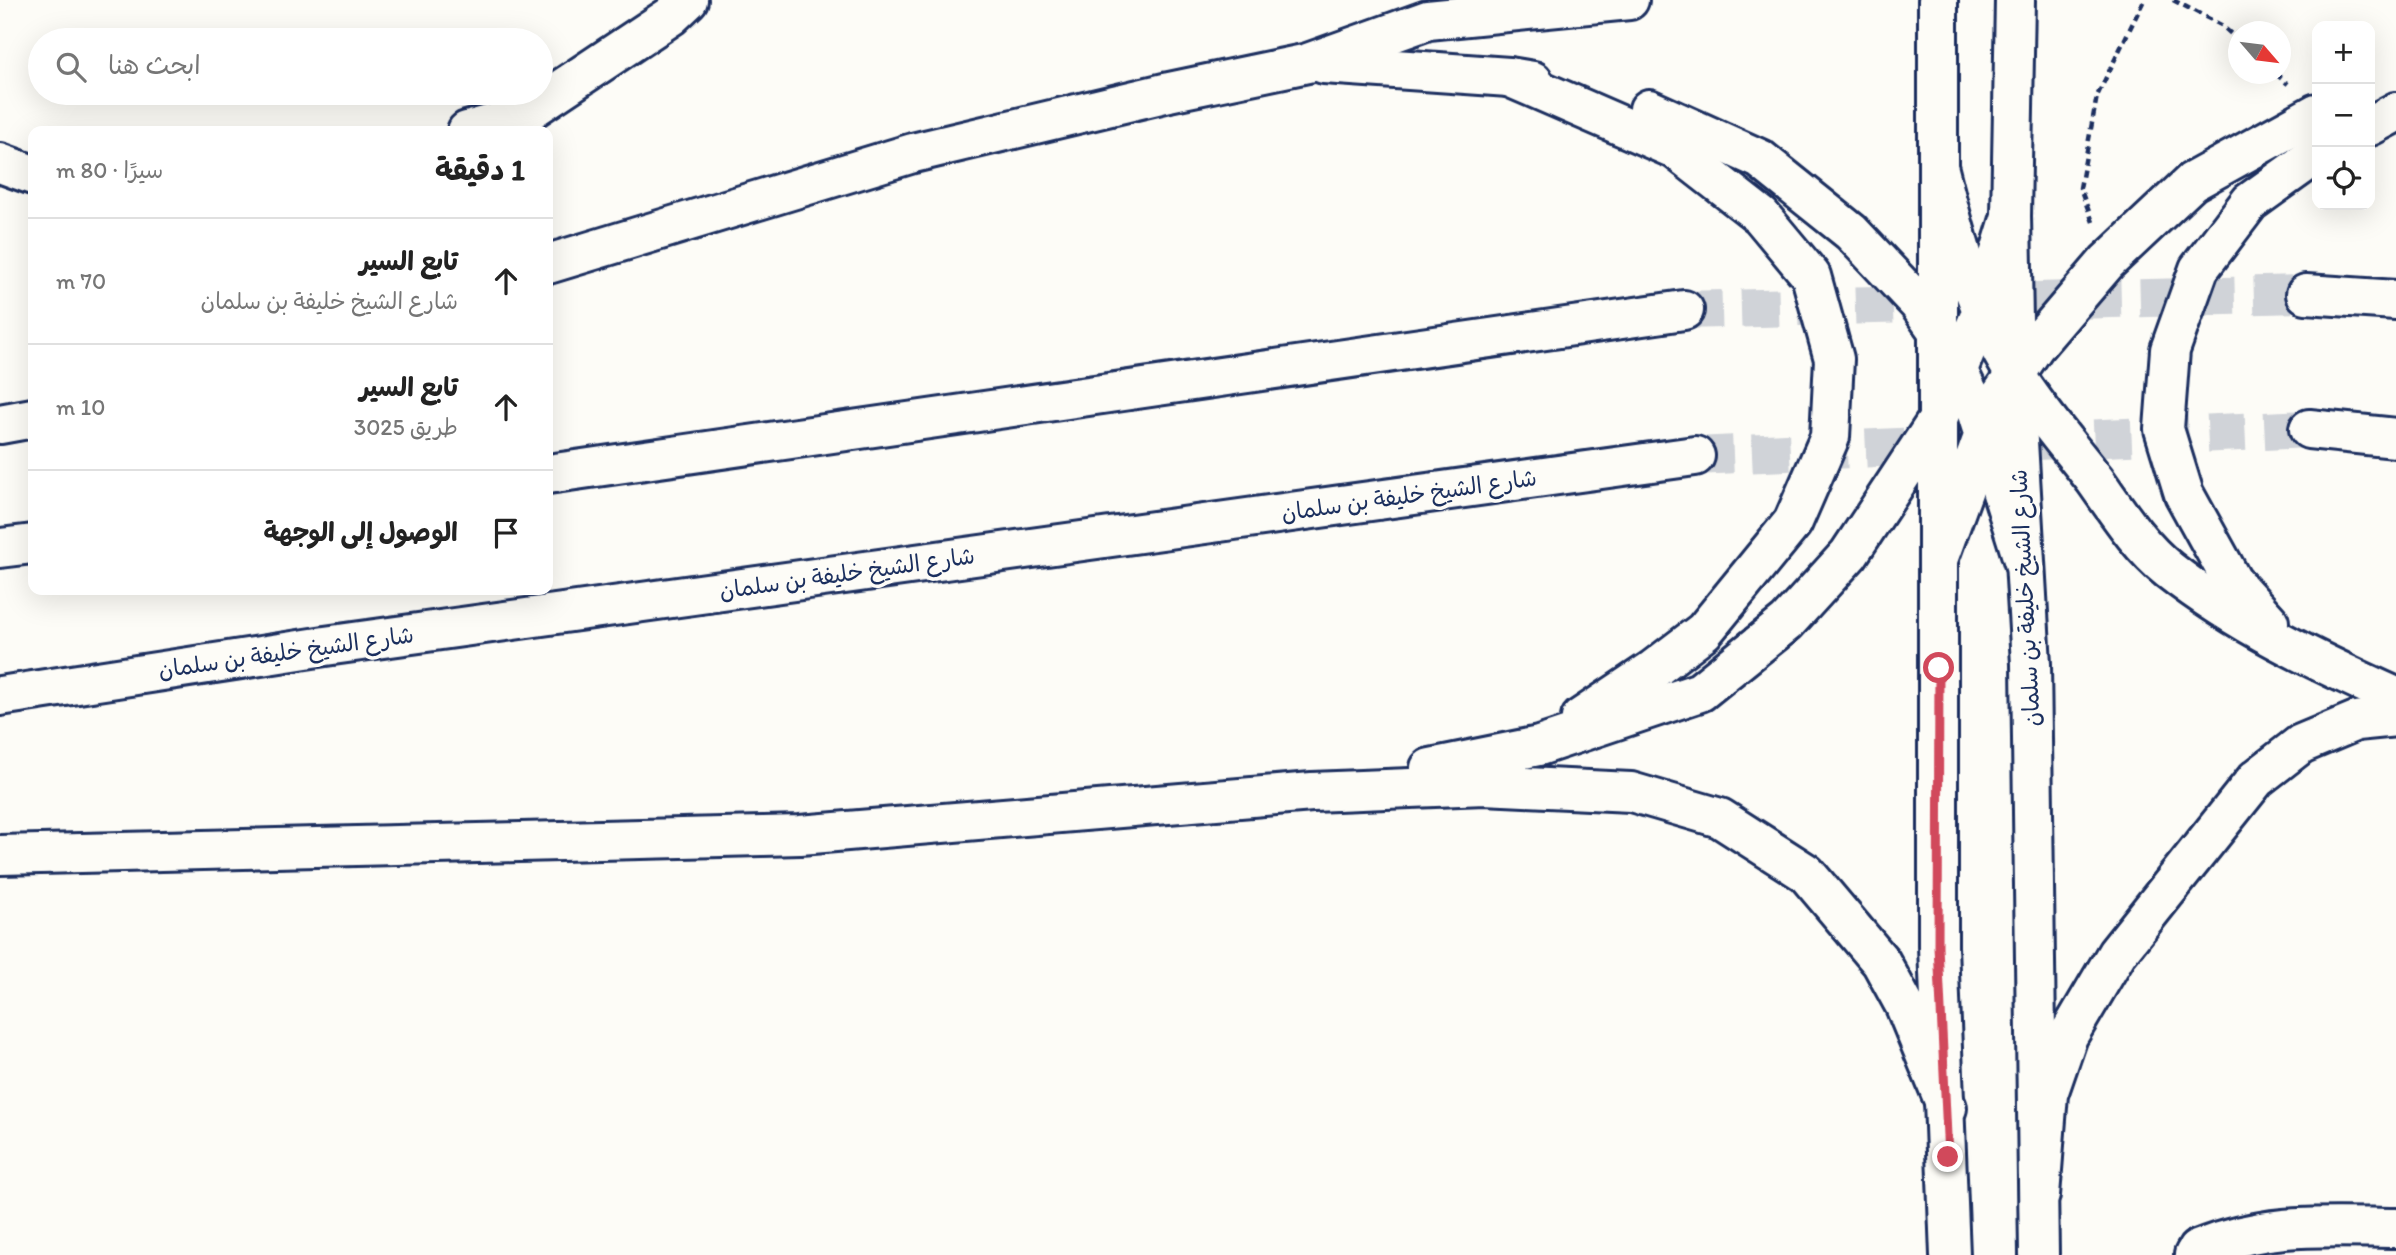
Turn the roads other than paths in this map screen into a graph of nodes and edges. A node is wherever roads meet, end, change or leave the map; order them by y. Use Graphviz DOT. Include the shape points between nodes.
graph roads {
  1 [pos="688,0"];
  2 [pos="1629,0"];
  3 [pos="1938,0"];
  4 [pos="2015,0"];
  5 [pos="1308,63"];
  6 [pos="1509,77"];
  7 [pos="2396,93"];
  8 [pos="553,95"];
  9 [pos="2375,99"];
  10 [pos="538,105"];
  11 [pos="2396,112"];
  12 [pos="2312,116"];
  13 [pos="2375,123"];
  14 [pos="485,126"];
  15 [pos="2312,158"];
  16 [pos="0,163"];
  17 [pos="1939,170"];
  18 [pos="28,173"];
  19 [pos="2011,216"];
  20 [pos="553,262"];
  21 [pos="2306,294"];
  22 [pos="2396,300"];
  23 [pos="1983,308"];
  24 [pos="1685,310"];
  25 [pos="1938,331"];
  26 [pos="1958,370"];
  27 [pos="2014,373"];
  28 [pos="28,419"];
  29 [pos="1937,421"];
  30 [pos="0,424"];
  31 [pos="2309,429"];
  32 [pos="1983,432"];
  33 [pos="2396,438"];
  34 [pos="1695,456"];
  35 [pos="553,473"];
  36 [pos="28,545"];
  37 [pos="0,548"];
  38 [pos="1939,557"];
  39 [pos="2025,566"];
  40 [pos="2298,653"];
  41 [pos="0,696"];
  42 [pos="2396,697"];
  43 [pos="2396,717"];
  44 [pos="1539,746"];
  45 [pos="1312,792"];
  46 [pos="0,855"];
  47 [pos="1947,1108"];
  48 [pos="2040,1195"];
  49 [pos="2396,1228"];
  50 [pos="1950,1255"];
  51 [pos="2039,1255"];
  52 [pos="2194,1255"];
  1 -- 8 [label="main road"];
  2 -- 5 [label="main road" via="1428,20"];
  3 -- 17 [label="main road"];
  4 -- 19 [label="main road, شارع الشيخ خليفة بن سلمان"];
  5 -- 6 [label="main road"];
  5 -- 20 [label="main road" via="912,153"];
  6 -- 25 [label="main road" via="1629,100 1760,159 1851,232 1892,273"];
  6 -- 44 [label="main road" via="1675,149 1760,216 1811,276 1834,359 1830,437 1793,522 1704,631"];
  7 -- 9 [label="main road"];
  10 -- 14 [label="main road" via="521,116"];
  11 -- 13 [label="main road"];
  12 -- 27 [label="main road" via="2192,182 2107,262"];
  15 -- 40 [label="main road" via="2250,202 2199,269 2170,350 2164,429 2184,494 2232,581"];
  16 -- 18 [label="main road"];
  17 -- 23 [label="main road" via="1956,237"];
  17 -- 25 [label="main road"];
  19 -- 23 [label="main road"];
  19 -- 27 [label="main road, شارع الشيخ خليفة بن سلمان"];
  21 -- 22 [label="main road"];
  23 -- 26 [label="main road"];
  23 -- 27 [label="main road"];
  24 -- 35 [label="main road"];
  25 -- 26 [label="main road"];
  25 -- 29 [label="main road"];
  26 -- 29 [label="main road"];
  26 -- 32 [label="main road"];
  27 -- 32 [label="main road"];
  27 -- 39 [label="main road, شارع الشيخ خليفة بن سلمان"];
  27 -- 40 [label="main road" via="2166,568 2218,606"];
  28 -- 30 [label="main road"];
  29 -- 38 [label="main road"];
  29 -- 44 [label="main road" via="1849,554 1787,622 1700,692"];
  31 -- 33 [label="main road"];
  32 -- 38 [label="main road"];
  32 -- 39 [label="main road"];
  34 -- 41 [label="main road, شارع الشيخ خليفة بن سلمان" via="325,646"];
  36 -- 37 [label="main road"];
  38 -- 47 [label="main road" via="1938,946"];
  39 -- 48 [label="main road, شارع الشيخ خليفة بن سلمان" via="2031,664"];
  40 -- 42 [label="main road"];
  43 -- 48 [label="main road" via="2356,721 2301,744 2256,779 2117,953 2068,1036 2048,1094"];
  44 -- 45 [label="main road"];
  45 -- 46 [label="main road" via="800,835"];
  45 -- 47 [label="main road" via="1485,785 1618,792 1720,818 1806,873 1881,962 1905,1006"];
  47 -- 50 [label="main road"];
  48 -- 51 [label="main road"];
  49 -- 52 [label="main road" via="2281,1228 2234,1235"];
}
